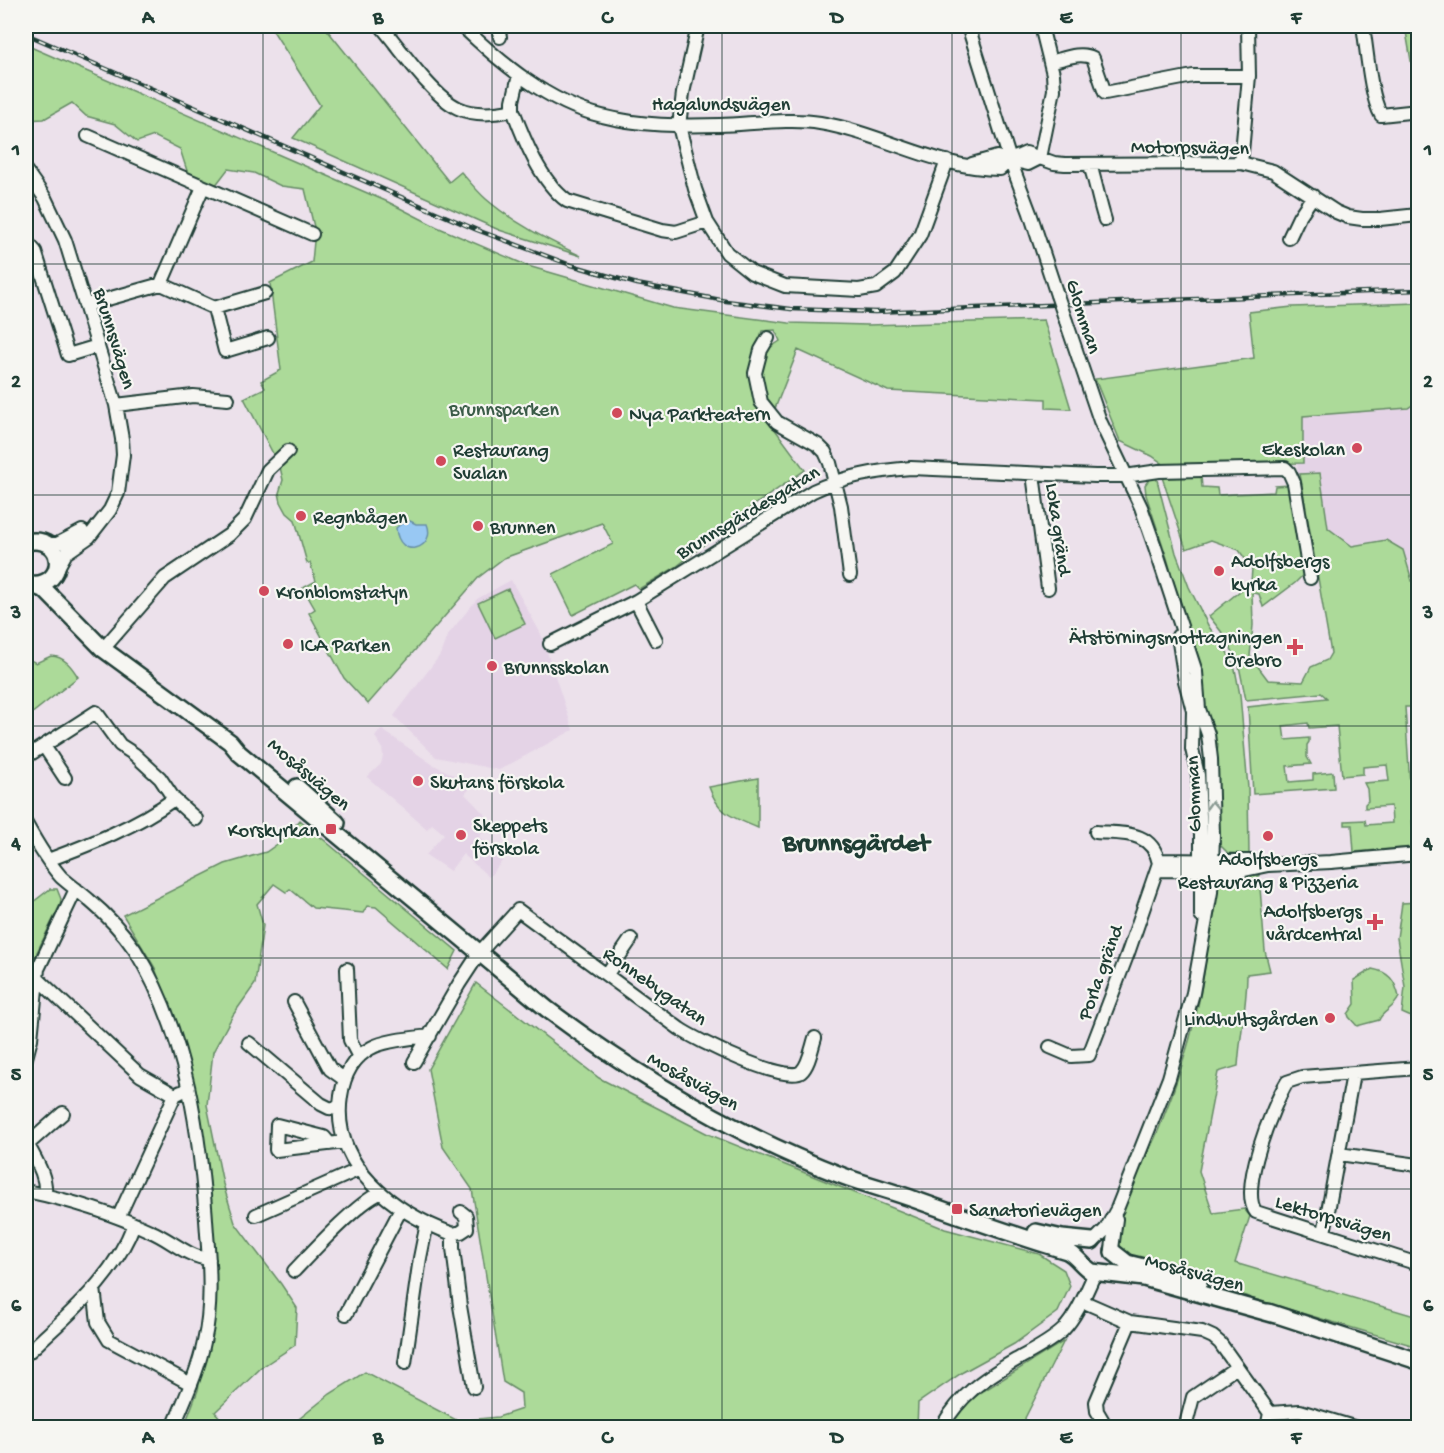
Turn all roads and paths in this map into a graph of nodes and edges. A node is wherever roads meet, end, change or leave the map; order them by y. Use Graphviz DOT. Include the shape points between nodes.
graph roads {
  1 [pos="381,26"];
  2 [pos="462,26"];
  3 [pos="698,26"];
  4 [pos="968,26"];
  5 [pos="1041,26"];
  6 [pos="1248,26"];
  7 [pos="1363,26"];
  8 [pos="1050,62"];
  9 [pos="519,75"];
  10 [pos="1249,76"];
  11 [pos="513,110"];
  12 [pos="1419,111"];
  13 [pos="679,126"];
  14 [pos="87,136"];
  15 [pos="1040,158"];
  16 [pos="1010,160"];
  17 [pos="947,161"];
  18 [pos="1241,163"];
  19 [pos="1090,165"];
  20 [pos="26,171"];
  21 [pos="203,187"];
  22 [pos="1313,196"];
  23 [pos="1419,214"];
  24 [pos="1105,220"];
  25 [pos="707,222"];
  26 [pos="312,234"];
  27 [pos="1289,238"];
  28 [pos="26,241"];
  29 [pos="160,284"];
  30 [pos="265,293"];
  31 [pos="86,305"];
  32 [pos="214,308"];
  33 [pos="268,338"];
  34 [pos="768,338"];
  35 [pos="98,346"];
  36 [pos="228,399"];
  37 [pos="116,405"];
  38 [pos="288,451"];
  39 [pos="1033,474"];
  40 [pos="1125,476"];
  41 [pos="834,481"];
  42 [pos="100,523"];
  43 [pos="26,541"];
  44 [pos="49,544"];
  45 [pos="56,572"];
  46 [pos="850,575"];
  47 [pos="1310,578"];
  48 [pos="26,583"];
  49 [pos="1048,588"];
  50 [pos="636,601"];
  51 [pos="1176,614"];
  52 [pos="70,616"];
  53 [pos="656,640"];
  54 [pos="550,644"];
  55 [pos="103,649"];
  56 [pos="44,746"];
  57 [pos="26,757"];
  58 [pos="65,778"];
  59 [pos="174,799"];
  60 [pos="196,819"];
  61 [pos="26,824"];
  62 [pos="1096,832"];
  63 [pos="30,841"];
  64 [pos="1419,854"];
  65 [pos="48,860"];
  66 [pos="1158,864"];
  67 [pos="1206,866"];
  68 [pos="76,889"];
  69 [pos="631,939"];
  70 [pos="480,952"];
  71 [pos="346,969"];
  72 [pos="607,974"];
  73 [pos="36,978"];
  74 [pos="294,1002"];
  75 [pos="430,1036"];
  76 [pos="28,1038"];
  77 [pos="815,1038"];
  78 [pos="249,1043"];
  79 [pos="1050,1047"];
  80 [pos="359,1057"];
  81 [pos="26,1058"];
  82 [pos="414,1062"];
  83 [pos="1419,1068"];
  84 [pos="1353,1074"];
  85 [pos="344,1079"];
  86 [pos="188,1088"];
  87 [pos="175,1095"];
  88 [pos="339,1108"];
  89 [pos="63,1113"];
  90 [pos="345,1142"];
  91 [pos="26,1143"];
  92 [pos="330,1144"];
  93 [pos="1339,1154"];
  94 [pos="1419,1165"];
  95 [pos="360,1169"];
  96 [pos="26,1191"];
  97 [pos="380,1193"];
  98 [pos="45,1194"];
  99 [pos="401,1209"];
  100 [pos="1117,1209"];
  101 [pos="461,1212"];
  102 [pos="256,1215"];
  103 [pos="118,1216"];
  104 [pos="427,1223"];
  105 [pos="134,1224"];
  106 [pos="1022,1232"];
  107 [pos="1324,1233"];
  108 [pos="453,1234"];
  109 [pos="1094,1240"];
  110 [pos="1112,1251"];
  111 [pos="209,1259"];
  112 [pos="1419,1264"];
  113 [pos="1090,1268"];
  114 [pos="294,1271"];
  115 [pos="94,1288"];
  116 [pos="1082,1301"];
  117 [pos="346,1314"];
  118 [pos="1276,1315"];
  119 [pos="1130,1322"];
  120 [pos="26,1354"];
  121 [pos="1419,1360"];
  122 [pos="405,1363"];
  123 [pos="1237,1367"];
  124 [pos="191,1384"];
  125 [pos="474,1387"];
  126 [pos="1270,1413"];
  127 [pos="173,1428"];
  128 [pos="941,1428"];
  129 [pos="1107,1428"];
  130 [pos="1185,1428"];
  131 [pos="1267,1428"];
  132 [pos="1357,1428"];
  1 -- 11 [label="street" via="443,98 457,107 484,114"];
  2 -- 9 [label="street, Hagalundsvägen"];
  3 -- 13 [label="street"];
  4 -- 16 [label="street, Glomman"];
  5 -- 8 [label="street"];
  6 -- 10 [label="street"];
  7 -- 12 [label="street" via="1381,115"];
  8 -- 10 [label="street" via="1089,55 1105,93 1193,76"];
  8 -- 15 [label="street" via="1054,90"];
  9 -- 11 [label="street"];
  9 -- 13 [label="street, Hagalundsvägen" via="600,116"];
  10 -- 18 [label="street"];
  11 -- 25 [label="street" via="548,182 567,201 662,230 676,231"];
  13 -- 17 [label="street, Hagalundsvägen" via="817,122"];
  13 -- 25 [label="street"];
  14 -- 21 [label="street"];
  15 -- 16 [label="street, Motorpsvägen" via="1026,153"];
  15 -- 19 [label="street, Motorpsvägen" via="1054,163"];
  16 -- 17 [label="street, Hagalundsvägen" via="997,157 968,165"];
  16 -- 40 [label="street, Glomman, bridge" via="1092,399"];
  17 -- 25 [label="street" via="920,235 895,273 876,287 820,289 770,281 733,259"];
  18 -- 19 [label="street, Motorpsvägen"];
  18 -- 22 [label="street, Motorpsvägen" via="1273,171"];
  19 -- 24 [label="street"];
  20 -- 31 [label="street, Brunnsvägen" via="58,221"];
  21 -- 26 [label="street"];
  21 -- 29 [label="street"];
  22 -- 23 [label="street, Motorpsvägen" via="1348,217"];
  22 -- 27 [label="street"];
  28 -- 35 [label="street" via="35,251 68,355"];
  29 -- 31 [label="street"];
  29 -- 32 [label="street"];
  30 -- 32 [label="street"];
  31 -- 35 [label="street, Brunnsvägen"];
  32 -- 33 [label="street" via="225,351"];
  34 -- 41 [label="street" via="755,373 761,402 777,422 825,452"];
  35 -- 37 [label="street, Brunnsvägen"];
  36 -- 37 [label="street" via="193,396"];
  37 -- 42 [label="street, Brunnsvägen" via="122,464 118,493"];
  38 -- 55 [label="street" via="267,470 245,519 229,535 165,578"];
  39 -- 40 [label="street, Brunnsgärdesgatan"];
  39 -- 41 [label="street, Brunnsgärdesgatan" via="911,468 867,472"];
  39 -- 49 [label="street, Loka gränd"];
  40 -- 47 [label="street, Brunnsgärdesgatan" via="1159,471 1285,468 1294,483"];
  40 -- 51 [label="street, Glomman" via="1141,507"];
  41 -- 46 [label="street"];
  41 -- 50 [label="street, Brunnsgärdesgatan"];
  42 -- 44 [label="street" via="57,544"];
  42 -- 45 [label="street, Brunnsvägen" via="89,537 66,553"];
  43 -- 44 [label="main road"];
  44 -- 45 [label="main road, Mosåsvägen" via="56,552"];
  45 -- 48 [label="main road" via="44,583"];
  45 -- 52 [label="main road, Mosåsvägen" via="56,587"];
  48 -- 52 [label="main road, Mosåsvägen" via="45,590"];
  50 -- 53 [label="street"];
  50 -- 54 [label="street, Brunnsgärdesgatan"];
  51 -- 67 [label="street, Glomman" via="1192,711 1191,748 1198,775"];
  67 -- 51 [label="street, Glomman, one-way" via="1210,742 1199,710 1196,672"];
  52 -- 55 [label="main road, Mosåsvägen"];
  55 -- 70 [label="main road, Mosåsvägen" via="230,742"];
  56 -- 57 [label="street"];
  56 -- 58 [label="street"];
  56 -- 59 [label="street" via="96,712 112,737 160,778"];
  59 -- 60 [label="street"];
  59 -- 65 [label="street" via="108,835"];
  61 -- 63 [label="street"];
  62 -- 66 [label="street" via="1138,836 1149,843"];
  63 -- 65 [label="street"];
  64 -- 67 [label="street" via="1331,862 1268,865 1252,861"];
  65 -- 68 [label="street"];
  66 -- 67 [label="street"];
  66 -- 79 [label="street, Porla gränd" via="1089,1055 1071,1056"];
  67 -- 100 [label="street, Glomman" via="1193,993 1169,1078"];
  68 -- 73 [label="street"];
  68 -- 86 [label="street" via="115,924 142,963 166,1016"];
  69 -- 72 [label="street"];
  70 -- 72 [label="street, Ronnebygatan" via="518,910"];
  70 -- 75 [label="street"];
  70 -- 106 [label="main road, Mosåsvägen" via="591,1042 692,1105 844,1176"];
  71 -- 80 [label="street" via="350,1040"];
  72 -- 77 [label="street, Ronnebygatan" via="697,1040 785,1074 801,1072"];
  73 -- 76 [label="street"];
  73 -- 87 [label="street" via="140,1076"];
  74 -- 85 [label="street" via="330,1069"];
  75 -- 80 [label="street" via="377,1045"];
  75 -- 82 [label="street"];
  76 -- 81 [label="street"];
  78 -- 88 [label="street" via="321,1104"];
  80 -- 85 [label="street"];
  83 -- 84 [label="street, Lektorpsvägen"];
  84 -- 93 [label="street"];
  84 -- 107 [label="street, Lektorpsvägen" via="1302,1077 1287,1083 1260,1143 1252,1183 1250,1201 1256,1212"];
  85 -- 88 [label="street"];
  86 -- 87 [label="street"];
  86 -- 111 [label="street" via="201,1165"];
  87 -- 103 [label="street"];
  88 -- 90 [label="street"];
  89 -- 91 [label="street"];
  90 -- 92 [label="street"];
  90 -- 95 [label="street"];
  91 -- 98 [label="street" via="42,1173"];
  93 -- 94 [label="street"];
  93 -- 107 [label="street"];
  95 -- 97 [label="street"];
  95 -- 102 [label="street"];
  96 -- 98 [label="street"];
  97 -- 99 [label="street"];
  97 -- 114 [label="street" via="347,1218"];
  98 -- 103 [label="street"];
  99 -- 104 [label="street"];
  99 -- 117 [label="street"];
  100 -- 109 [label="street, Glomman" via="1106,1229"];
  100 -- 110 [label="street, Glomman"];
  101 -- 108 [label="street" via="466,1216 467,1228"];
  103 -- 105 [label="street"];
  104 -- 108 [label="street"];
  104 -- 122 [label="street"];
  105 -- 111 [label="street" via="198,1258"];
  105 -- 115 [label="street" via="119,1257"];
  106 -- 109 [label="main road, Mosåsvägen"];
  106 -- 113 [label="main road, Mosåsvägen" via="1067,1251"];
  107 -- 112 [label="street, Lektorpsvägen"];
  108 -- 125 [label="street"];
  109 -- 110 [label="main road" via="1106,1243"];
  109 -- 113 [label="main road" via="1080,1255"];
  110 -- 113 [label="main road" via="1111,1265"];
  110 -- 118 [label="main road, Mosåsvägen" via="1127,1263 1180,1277"];
  111 -- 124 [label="street" via="205,1341"];
  113 -- 116 [label="street"];
  113 -- 118 [label="main road, Mosåsvägen" via="1144,1278"];
  115 -- 120 [label="street"];
  115 -- 124 [label="street" via="98,1322 109,1340"];
  116 -- 119 [label="street"];
  116 -- 128 [label="street" via="1072,1319 1053,1338 965,1394"];
  118 -- 121 [label="main road, Mosåsvägen"];
  119 -- 123 [label="street" via="1202,1332 1220,1343"];
  119 -- 129 [label="street" via="1096,1402"];
  123 -- 126 [label="street"];
  123 -- 130 [label="street" via="1192,1397"];
  124 -- 127 [label="street"];
  126 -- 131 [label="street"];
  126 -- 132 [label="street" via="1300,1411"];
}
